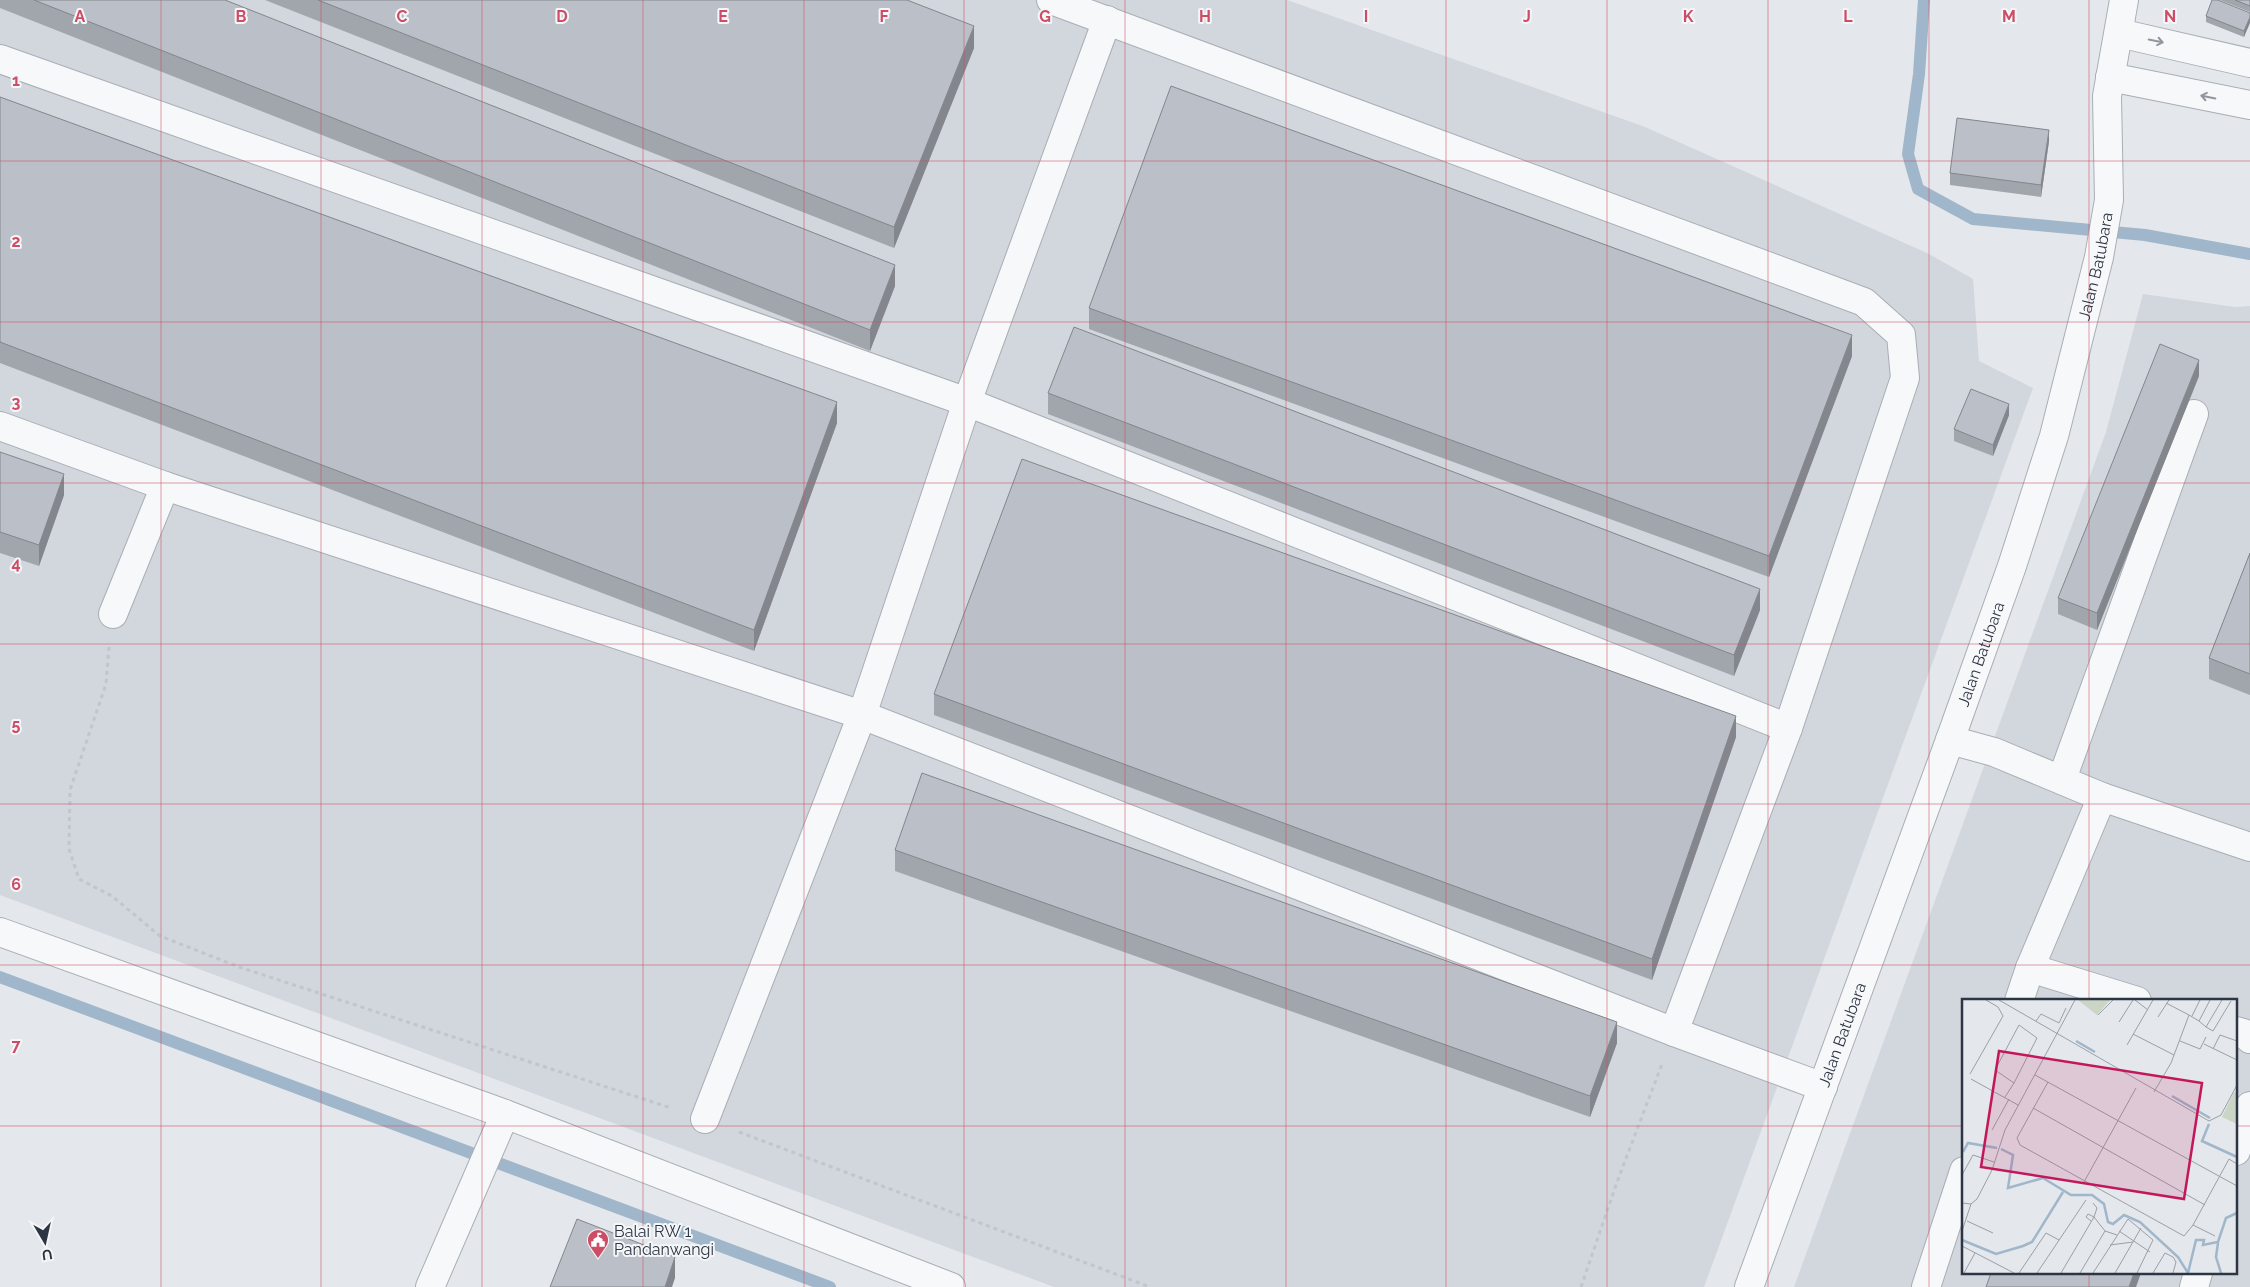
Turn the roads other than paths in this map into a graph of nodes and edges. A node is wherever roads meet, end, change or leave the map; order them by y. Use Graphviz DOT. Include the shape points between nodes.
graph roads {
  1 [pos="1051,0"];
  2 [pos="2124,0"];
  3 [pos="1106,20"];
  4 [pos="2119,33"];
  5 [pos="0,59"];
  6 [pos="2250,63"];
  7 [pos="2110,76"];
  8 [pos="2250,106"];
  9 [pos="967,402"];
  10 [pos="2194,414"];
  11 [pos="0,426"];
  12 [pos="165,486"];
  13 [pos="113,614"];
  14 [pos="862,715"];
  15 [pos="1788,728"];
  16 [pos="1950,740"];
  17 [pos="2062,779"];
  18 [pos="2102,797"];
  19 [pos="2250,847"];
  20 [pos="0,932"];
  21 [pos="2030,968"];
  22 [pos="2020,999"];
  23 [pos="2131,999"];
  24 [pos="1674,1032"];
  25 [pos="2238,1032"];
  26 [pos="2250,1039"];
  27 [pos="1823,1087"];
  28 [pos="2250,1106"];
  29 [pos="505,1114"];
  30 [pos="705,1119"];
  31 [pos="2238,1145"];
  32 [pos="1962,1178"];
  33 [pos="2198,1274"];
  34 [pos="430,1287"];
  35 [pos="951,1287"];
  36 [pos="1749,1287"];
  37 [pos="1926,1287"];
  38 [pos="2194,1287"];
  1 -- 3 [label="street"];
  2 -- 4 [label="street, Jalan Batubara"];
  3 -- 9 [label="street"];
  3 -- 15 [label="street" via="1864,302 1901,335 1905,378"];
  4 -- 6 [label="street, one-way"];
  4 -- 7 [label="street, Jalan Batubara"];
  5 -- 9 [label="street"];
  8 -- 7 [label="street, one-way"];
  7 -- 16 [label="street, Jalan Batubara" via="2107,96 2109,200 2099,258 2054,436"];
  9 -- 14 [label="street"];
  9 -- 15 [label="street"];
  10 -- 17 [label="street"];
  11 -- 12 [label="street"];
  12 -- 13 [label="street"];
  12 -- 14 [label="street"];
  14 -- 24 [label="street"];
  14 -- 30 [label="street"];
  15 -- 24 [label="street"];
  16 -- 17 [label="street" via="1994,752"];
  16 -- 27 [label="street, Jalan Batubara"];
  17 -- 18 [label="street"];
  18 -- 19 [label="street"];
  18 -- 21 [label="street"];
  20 -- 29 [label="street"];
  21 -- 22 [label="street"];
  21 -- 23 [label="street"];
  24 -- 27 [label="street"];
  25 -- 26 [label="street"];
  27 -- 36 [label="street, Jalan Batubara"];
  28 -- 31 [label="street"];
  29 -- 34 [label="street"];
  29 -- 35 [label="street"];
  32 -- 37 [label="street"];
  33 -- 38 [label="street"];
}
